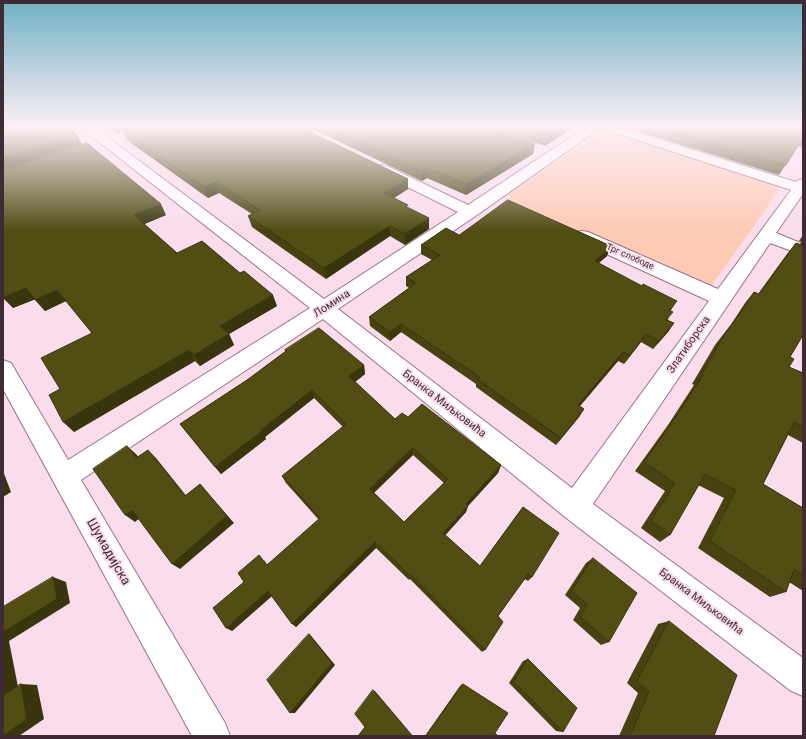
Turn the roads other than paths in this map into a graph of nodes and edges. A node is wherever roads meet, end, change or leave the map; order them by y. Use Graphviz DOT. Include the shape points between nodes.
graph roads {
  1 [pos="130,161"];
  2 [pos="537,161"];
  3 [pos="720,161"];
  4 [pos="372,164"];
  5 [pos="801,186"];
  6 [pos="471,212"];
  7 [pos="565,228"];
  8 [pos="765,235"];
  9 [pos="803,250"];
  10 [pos="722,299"];
  11 [pos="324,309"];
  12 [pos="3,369"];
  13 [pos="65,476"];
  14 [pos="575,507"];
  15 [pos="803,679"];
  16 [pos="212,736"];
  1 -- 11 [label="street, Бранка Миљковића"];
  2 -- 6 [label="street, Ломина" via="501,200"];
  3 -- 5 [label="street"];
  4 -- 6 [label="street"];
  5 -- 8 [label="street, Златиборска"];
  6 -- 11 [label="street, Ломина"];
  7 -- 10 [label="street, Трг слободе"];
  8 -- 9 [label="street"];
  8 -- 10 [label="street, Златиборска"];
  10 -- 14 [label="street, Златиборска"];
  11 -- 13 [label="street, Ломина"];
  11 -- 14 [label="street, Бранка Миљковића"];
  12 -- 13 [label="street, Шумадијска"];
  13 -- 16 [label="street, Шумадијска"];
  14 -- 15 [label="street, Бранка Миљковића"];
}
